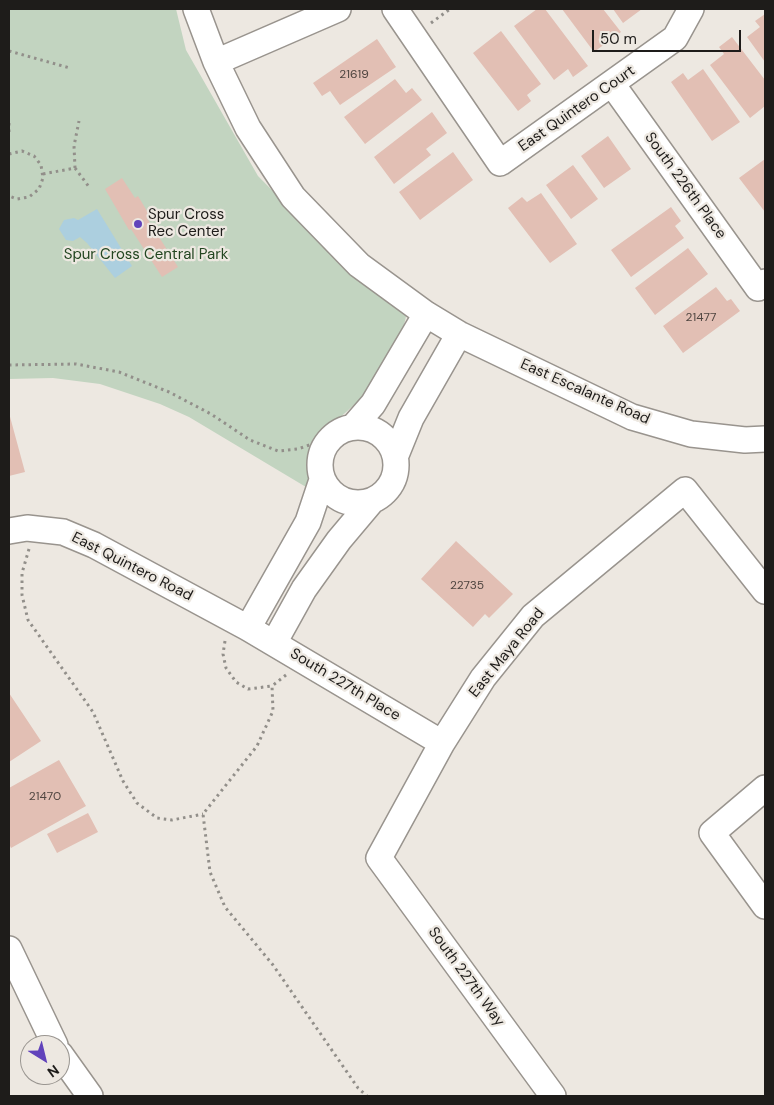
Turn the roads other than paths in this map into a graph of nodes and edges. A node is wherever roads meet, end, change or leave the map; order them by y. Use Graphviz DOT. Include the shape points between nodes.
graph roads {
  1 [pos="196,9"];
  2 [pos="338,9"];
  3 [pos="395,9"];
  4 [pos="691,9"];
  5 [pos="216,62"];
  6 [pos="612,84"];
  7 [pos="761,285"];
  8 [pos="442,324"];
  9 [pos="343,432"];
  10 [pos="765,439"];
  11 [pos="396,455"];
  12 [pos="322,480"];
  13 [pos="371,502"];
  14 [pos="21,530"];
  15 [pos="765,591"];
  16 [pos="242,624"];
  17 [pos="274,643"];
  18 [pos="442,742"];
  19 [pos="765,788"];
  20 [pos="379,858"];
  21 [pos="765,906"];
  22 [pos="9,949"];
  23 [pos="50,1035"];
  24 [pos="70,1068"];
  25 [pos="544,1093"];
  26 [pos="90,1096"];
  1 -- 5 [label="street, East Escalante Road"];
  2 -- 5 [label="street"];
  3 -- 6 [label="street, East Quintero Court" via="500,163"];
  4 -- 6 [label="street, East Quintero Court" via="675,38"];
  5 -- 8 [label="street, East Escalante Road" via="248,128 293,197 359,265"];
  6 -- 7 [label="street, South 226th Place"];
  8 -- 9 [label="street"];
  8 -- 10 [label="street, East Escalante Road" via="632,417 691,434"];
  8 -- 11 [label="street"];
  9 -- 11 [label="street" via="375,430 391,445"];
  9 -- 12 [label="street" via="321,457"];
  11 -- 13 [label="street" via="397,467 390,488"];
  12 -- 13 [label="street" via="337,498 360,504"];
  12 -- 16 [label="street" via="308,522"];
  13 -- 17 [label="street" via="304,590"];
  14 -- 16 [label="street, East Quintero Road" via="63,532 94,545"];
  15 -- 18 [label="street, East Maya Road" via="685,490 533,616 483,678"];
  16 -- 17 [label="street, South 227th Place"];
  17 -- 18 [label="street, South 227th Place"];
  18 -- 20 [label="street, East Maya Road"];
  19 -- 21 [label="street" via="712,833"];
  20 -- 25 [label="street, South 227th Way"];
  22 -- 23 [label="street"];
  24 -- 26 [label="street"];
}
